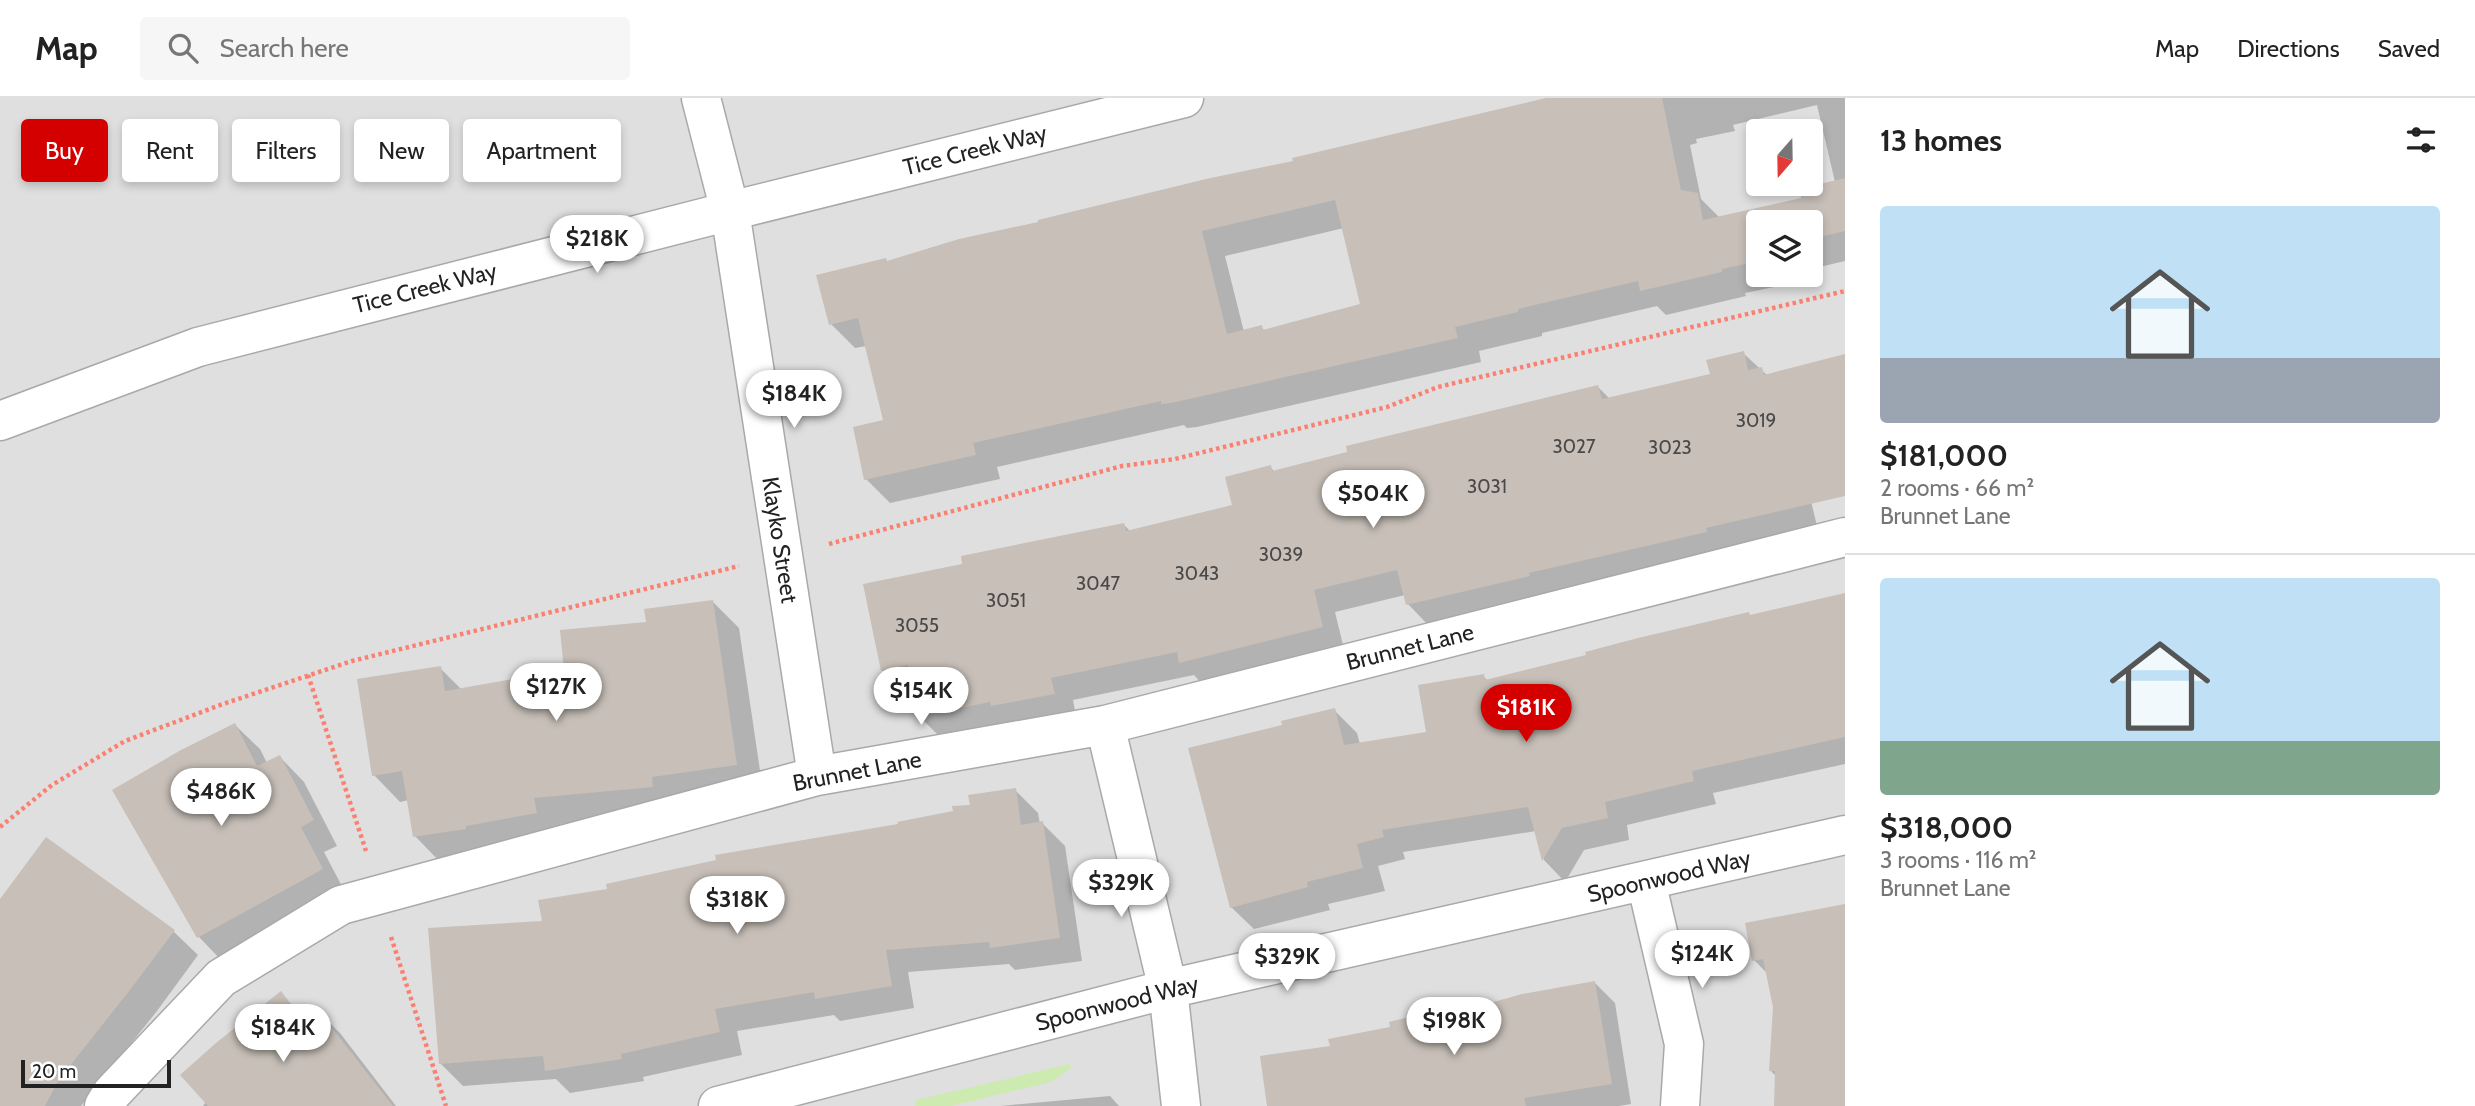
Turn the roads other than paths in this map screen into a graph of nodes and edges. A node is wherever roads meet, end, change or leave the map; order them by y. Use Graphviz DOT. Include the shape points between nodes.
graph roads {
  1 [pos="701,98"];
  2 [pos="1184,98"];
  3 [pos="730,211"];
  4 [pos="0,421"];
  5 [pos="1845,537"];
  6 [pos="1105,725"];
  7 [pos="817,776"];
  8 [pos="1845,835"];
  9 [pos="1646,881"];
  10 [pos="1168,989"];
  11 [pos="104,1106"];
  12 [pos="718,1106"];
  13 [pos="1181,1106"];
  14 [pos="1680,1106"];
  1 -- 3 [label="street, Klayko Street"];
  2 -- 3 [label="street, Tice Creek Way"];
  3 -- 4 [label="street, Tice Creek Way" via="198,347"];
  3 -- 7 [label="street, Klayko Street"];
  5 -- 6 [label="street, Brunnet Lane"];
  6 -- 7 [label="street, Brunnet Lane"];
  6 -- 10 [label="street"];
  7 -- 11 [label="street, Brunnet Lane" via="341,905 221,978"];
  8 -- 9 [label="street, Spoonwood Way"];
  9 -- 10 [label="street, Spoonwood Way"];
  9 -- 14 [label="street" via="1684,1044"];
  10 -- 12 [label="street, Spoonwood Way"];
  10 -- 13 [label="street"];
}
